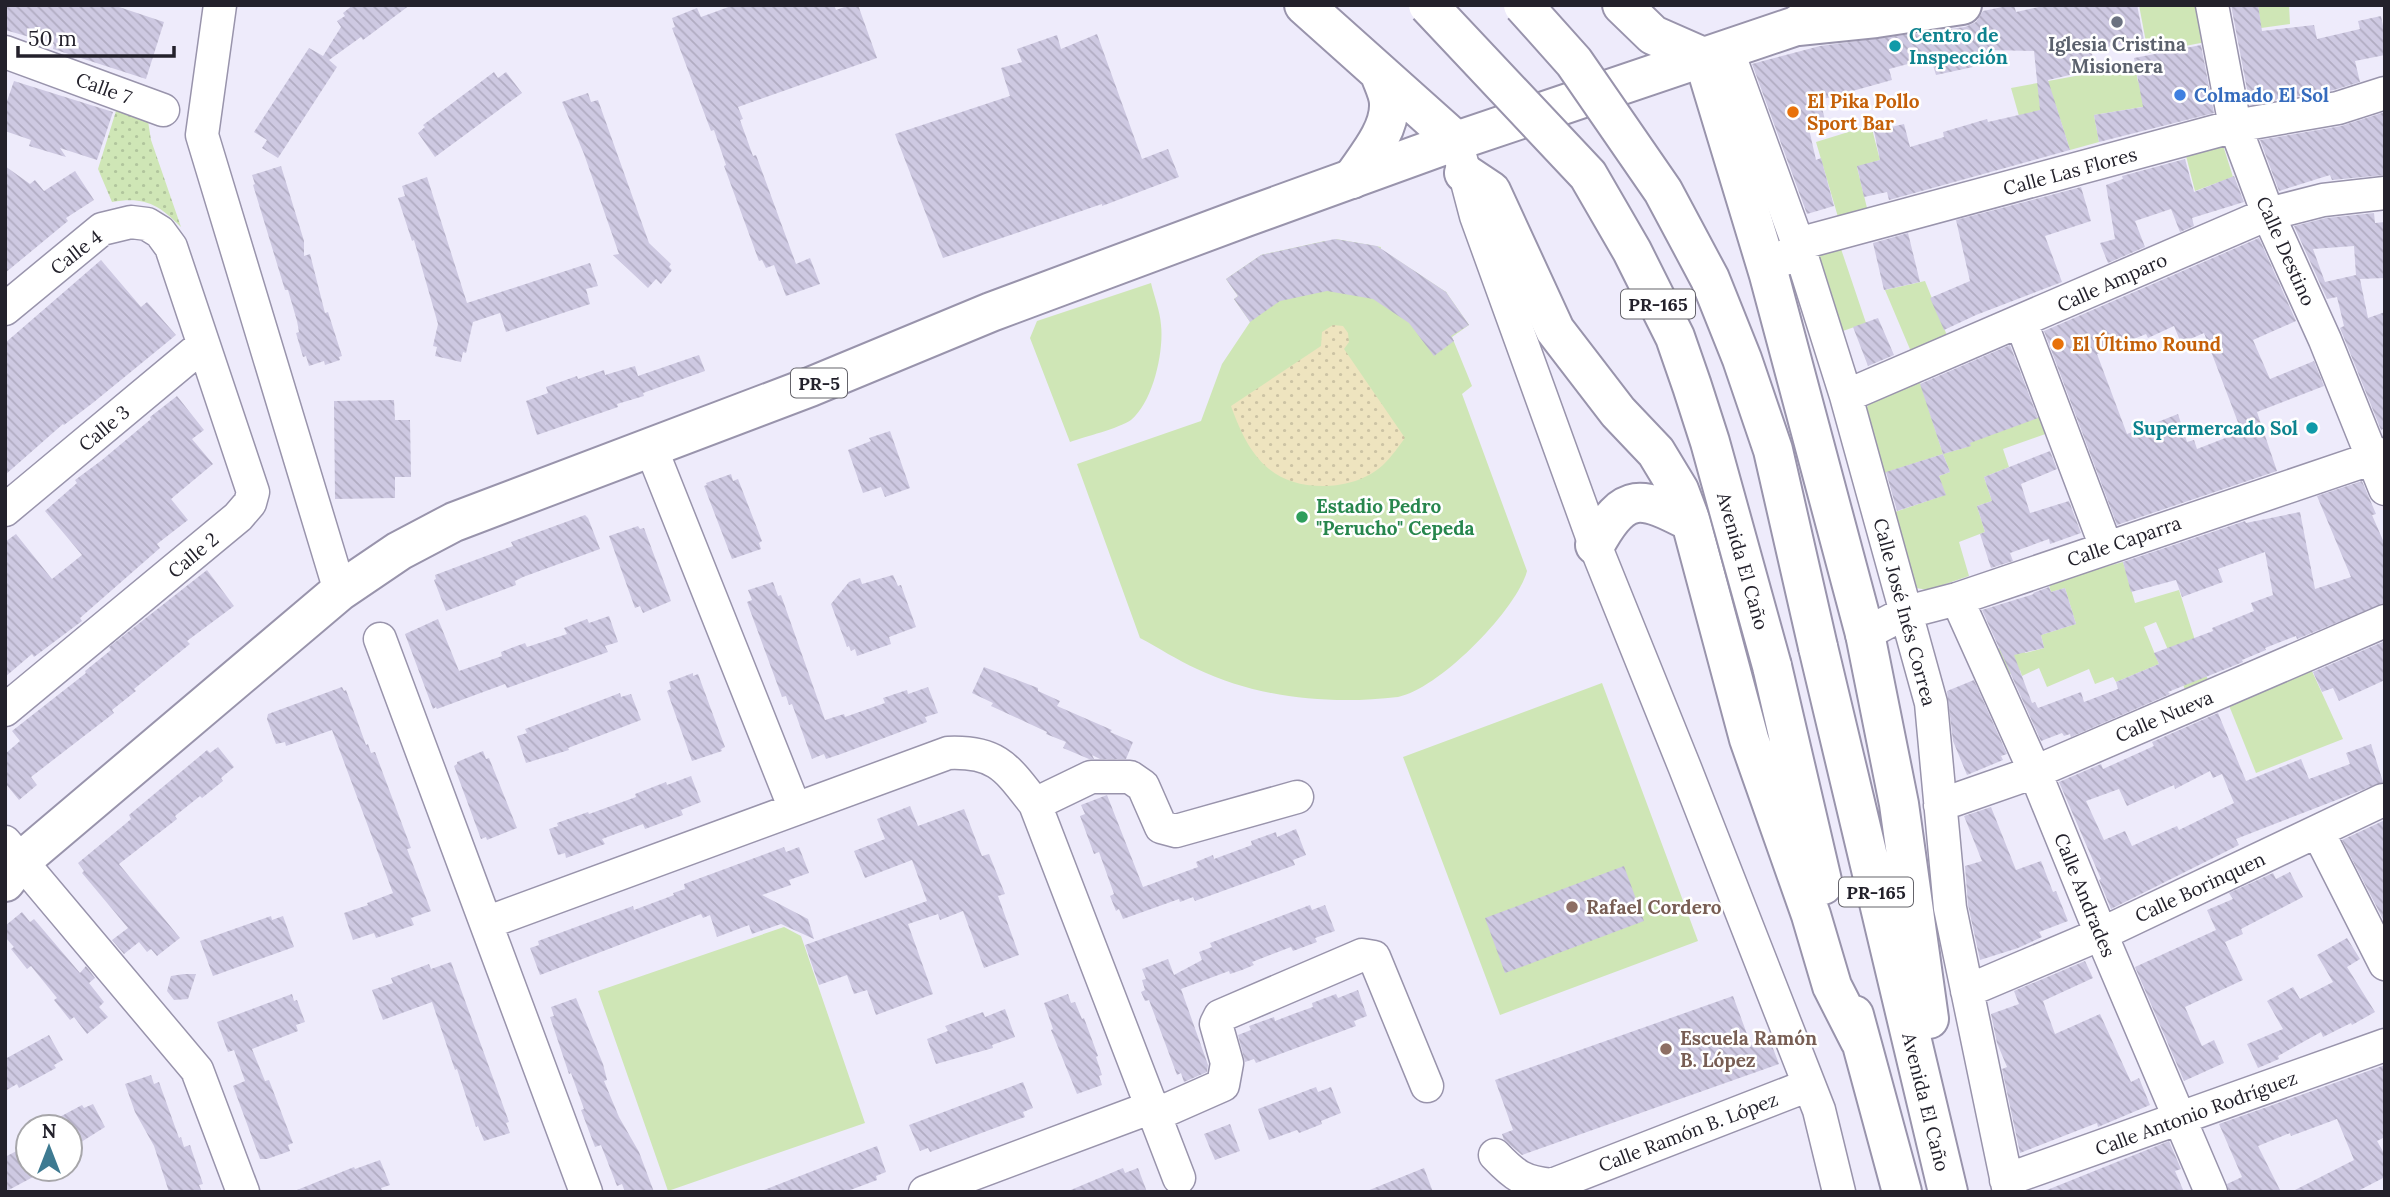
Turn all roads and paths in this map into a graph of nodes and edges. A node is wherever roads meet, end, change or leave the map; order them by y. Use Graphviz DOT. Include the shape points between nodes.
graph roads {
  1 [pos="220,5"];
  2 [pos="1304,5"];
  3 [pos="1428,5"];
  4 [pos="1523,5"];
  5 [pos="1622,5"];
  6 [pos="1828,5"];
  7 [pos="1962,5"];
  8 [pos="2212,5"];
  9 [pos="1796,26"];
  10 [pos="5,52"];
  11 [pos="1715,53"];
  12 [pos="1381,77"];
  13 [pos="2385,93"];
  14 [pos="163,110"];
  15 [pos="2235,126"];
  16 [pos="1460,157"];
  17 [pos="1352,179"];
  18 [pos="2385,193"];
  19 [pos="2268,214"];
  20 [pos="1798,244"];
  21 [pos="1769,275"];
  22 [pos="5,309"];
  23 [pos="2021,322"];
  24 [pos="203,345"];
  25 [pos="1846,396"];
  26 [pos="651,448"];
  27 [pos="2379,456"];
  28 [pos="2385,489"];
  29 [pos="5,510"];
  30 [pos="1691,522"];
  31 [pos="1595,545"];
  32 [pos="2106,547"];
  33 [pos="340,591"];
  34 [pos="1957,599"];
  35 [pos="1907,612"];
  36 [pos="2385,621"];
  37 [pos="1865,634"];
  38 [pos="380,639"];
  39 [pos="5,710"];
  40 [pos="2035,772"];
  41 [pos="1297,797"];
  42 [pos="2383,800"];
  43 [pos="1035,804"];
  44 [pos="1940,805"];
  45 [pos="795,809"];
  46 [pos="2318,832"];
  47 [pos="9,863"];
  48 [pos="486,923"];
  49 [pos="2101,933"];
  50 [pos="2385,964"];
  51 [pos="1967,991"];
  52 [pos="1860,1041"];
  53 [pos="2385,1045"];
  54 [pos="1809,1084"];
  55 [pos="1427,1086"];
  56 [pos="1154,1111"];
  57 [pos="2179,1120"];
  58 [pos="1934,1136"];
  59 [pos="1495,1155"];
  60 [pos="1179,1178"];
  61 [pos="2008,1186"];
  62 [pos="243,1192"];
  63 [pos="586,1192"];
  64 [pos="925,1192"];
  65 [pos="1839,1192"];
  66 [pos="1902,1192"];
  67 [pos="1948,1192"];
  68 [pos="2211,1192"];
  1 -- 33 [label="street" via="202,135"];
  2 -- 12 [label="main road"];
  3 -- 52 [label="main road, Avenida El Caño / PR-165, bridge" via="1588,175 1675,337 1710,442 1772,666"];
  4 -- 58 [label="main road, Avenida El Caño / PR-165, bridge" via="1574,61 1656,181 1710,279 1742,359 1773,450"];
  5 -- 11 [label="main road" via="1653,35"];
  6 -- 9 [label="main road, PR-5"];
  7 -- 9 [label="main road"];
  8 -- 15 [label="street, Calle Destino"];
  9 -- 11 [label="main road, PR-5"];
  10 -- 14 [label="street, Calle 7"];
  11 -- 16 [label="main road, PR-5"];
  11 -- 20 [label="street, Calle José Inés Correa"];
  11 -- 21 [label="main road"];
  12 -- 16 [label="main road"];
  12 -- 17 [label="main road" via="1389,102 1387,120"];
  13 -- 15 [label="street, Calle Las Flores" via="2337,108"];
  15 -- 19 [label="street, Calle Destino"];
  15 -- 20 [label="street, Calle Las Flores"];
  16 -- 17 [label="main road, PR-5"];
  16 -- 30 [label="main road" via="1491,191 1555,330 1618,412 1656,452 1679,489"];
  16 -- 31 [label="street" via="1476,216"];
  17 -- 26 [label="main road, PR-5" via="991,312"];
  18 -- 19 [label="street, Calle Amparo" via="2323,200"];
  19 -- 23 [label="street, Calle Amparo"];
  19 -- 27 [label="street, Calle Destino"];
  20 -- 21 [label="street"];
  20 -- 25 [label="street, Calle José Inés Correa"];
  21 -- 37 [label="main road"];
  22 -- 24 [label="street, Calle 4" via="102,229 131,222 147,224 171,247"];
  23 -- 25 [label="street, Calle Amparo"];
  23 -- 32 [label="street"];
  24 -- 29 [label="street, Calle 3"];
  24 -- 39 [label="street, Calle 2" via="253,492 250,503"];
  25 -- 35 [label="street, Calle José Inés Correa"];
  26 -- 33 [label="main road, PR-5" via="454,522 399,551"];
  26 -- 45 [label="street"];
  27 -- 28 [label="street, Calle Destino"];
  27 -- 32 [label="street, Calle Caparra"];
  30 -- 31 [label="main road" via="1653,503 1632,503 1608,522"];
  30 -- 52 [label="main road" via="1749,739 1832,986"];
  31 -- 54 [label="street"];
  32 -- 34 [label="street, Calle Caparra"];
  33 -- 47 [label="main road, PR-5"];
  34 -- 35 [label="street, Calle Caparra"];
  34 -- 40 [label="street, Calle Andrades"];
  35 -- 37 [label="street, Calle Caparra"];
  35 -- 44 [label="street, Calle José Inés Correa" via="1931,702"];
  36 -- 40 [label="street, Calle Nueva"];
  37 -- 58 [label="main road" via="1899,804 1929,1022"];
  38 -- 48 [label="street"];
  40 -- 44 [label="street, Calle Nueva"];
  40 -- 49 [label="street, Calle Andrades"];
  41 -- 43 [label="street" via="1176,831 1161,827 1143,786 1130,777 1091,777"];
  42 -- 46 [label="street, Calle Borinquen"];
  43 -- 45 [label="street" via="1003,766 970,752 948,753"];
  43 -- 56 [label="street"];
  44 -- 51 [label="street, Calle José Inés Correa" via="1950,908"];
  45 -- 48 [label="street"];
  46 -- 49 [label="street, Calle Borinquen"];
  46 -- 50 [label="street"];
  47 -- 62 [label="street" via="197,1070"];
  48 -- 63 [label="street"];
  49 -- 51 [label="street, Calle Borinquen"];
  49 -- 57 [label="street, Calle Andrades"];
  51 -- 61 [label="street, Calle José Inés Correa"];
  52 -- 66 [label="main road, Avenida El Caño / PR-165"];
  53 -- 57 [label="street, Calle Antonio Rodríguez"];
  54 -- 59 [label="street, Calle Ramón B. López" via="1552,1185 1530,1183 1513,1174"];
  54 -- 65 [label="street"];
  55 -- 56 [label="street" via="1374,957 1363,955 1220,1016 1216,1024 1227,1063 1223,1085"];
  56 -- 60 [label="street"];
  56 -- 64 [label="street"];
  57 -- 61 [label="street, Calle Antonio Rodríguez"];
  57 -- 68 [label="street, Calle Andrades"];
  58 -- 67 [label="main road, Avenida El Caño / PR-165"];
}
